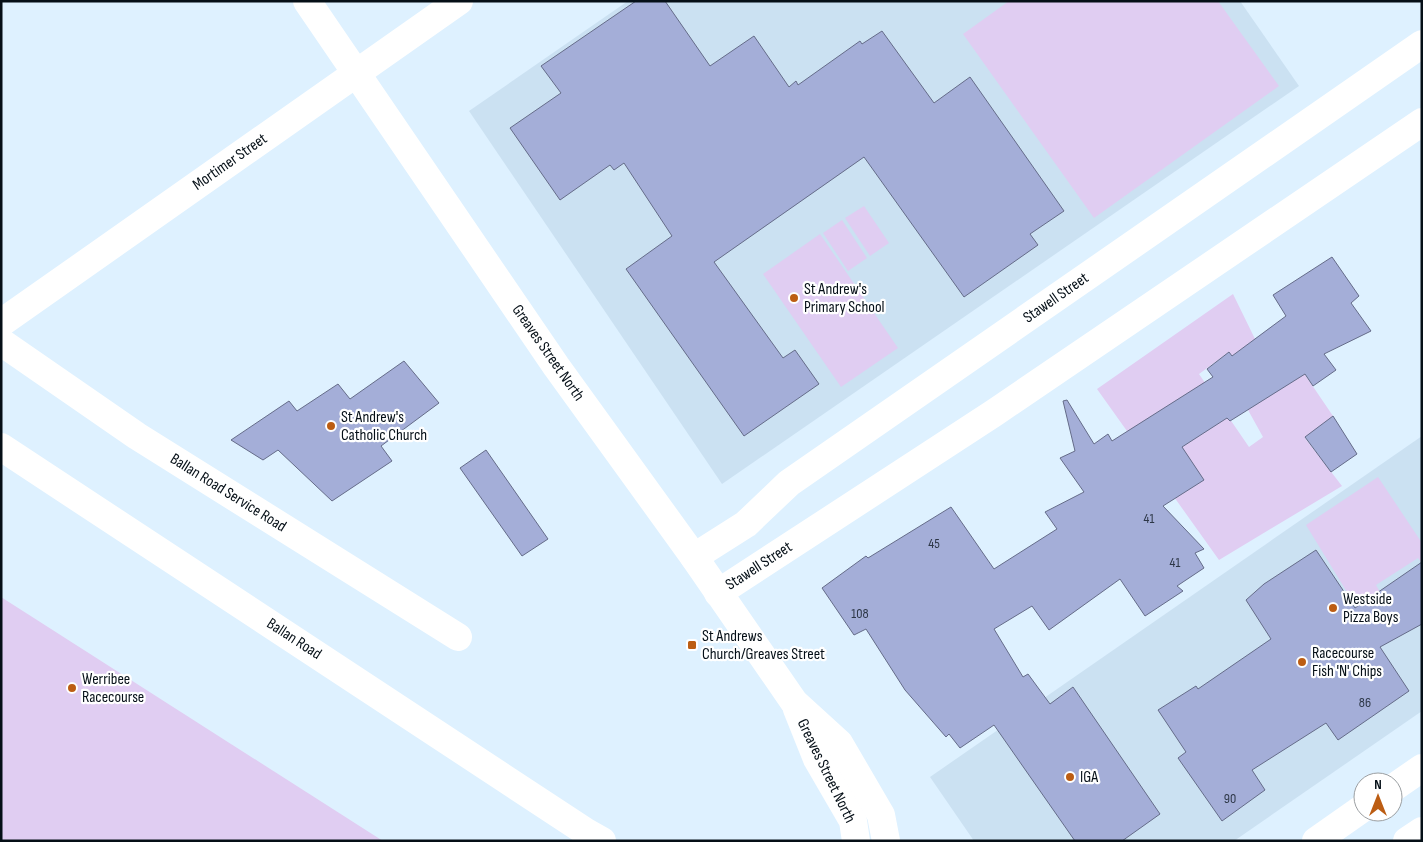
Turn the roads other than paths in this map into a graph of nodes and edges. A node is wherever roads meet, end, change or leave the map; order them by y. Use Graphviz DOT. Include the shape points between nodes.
graph roads {
  1 [pos="307,1"];
  2 [pos="459,1"];
  3 [pos="1422,44"];
  4 [pos="356,72"];
  5 [pos="1422,122"];
  6 [pos="1,323"];
  7 [pos="1,342"];
  8 [pos="1,448"];
  9 [pos="694,557"];
  10 [pos="718,593"];
  11 [pos="458,637"];
  12 [pos="794,702"];
  13 [pos="1422,768"];
  14 [pos="1403,781"];
  15 [pos="1353,815"];
  16 [pos="1422,831"];
  17 [pos="594,838"];
  18 [pos="856,841"];
  19 [pos="886,841"];
  20 [pos="1316,841"];
  21 [pos="1407,841"];
  1 -- 4 [label="street, Greaves Street North"];
  2 -- 4 [label="street, Mortimer Street"];
  3 -- 9 [label="street, Stawell Street" via="789,483 746,524"];
  4 -- 6 [label="street, Mortimer Street"];
  4 -- 9 [label="street, Greaves Street North" via="556,366"];
  5 -- 10 [label="street, Stawell Street" via="1009,402"];
  7 -- 11 [label="street, Ballan Road Service Road" via="137,436"];
  8 -- 17 [label="street, Ballan Road"];
  9 -- 10 [label="street, Greaves Street North"];
  10 -- 12 [label="street, Greaves Street North"];
  12 -- 18 [label="street, Greaves Street North" via="817,759 853,821"];
  12 -- 19 [label="street, Greaves Street North" via="839,743 882,815"];
  13 -- 14 [label="street"];
  15 -- 20 [label="street"];
  16 -- 21 [label="street"];
}
